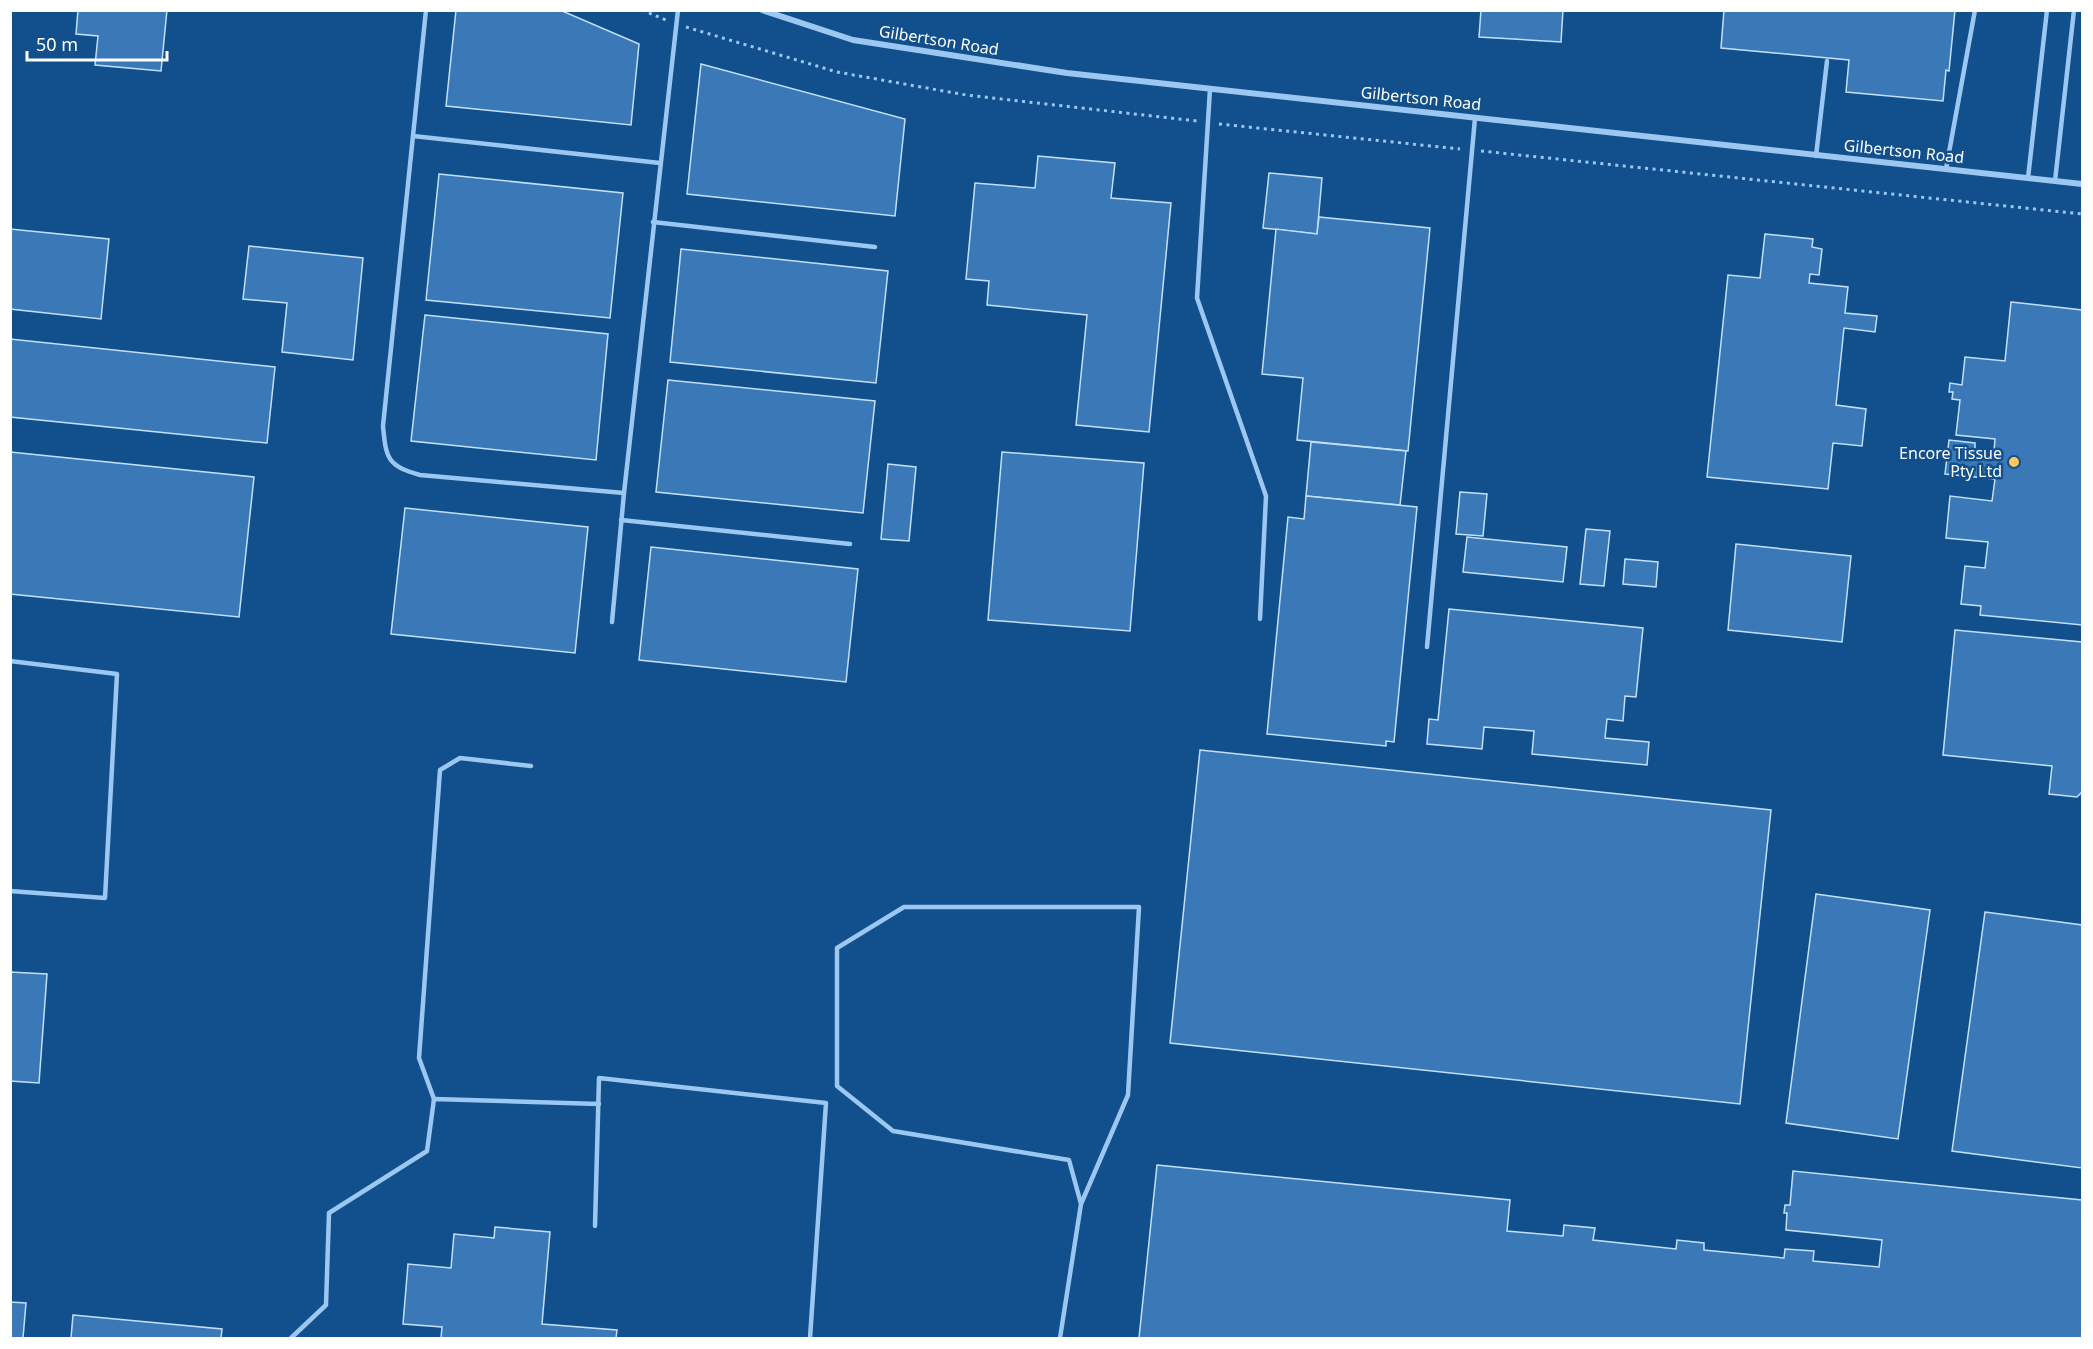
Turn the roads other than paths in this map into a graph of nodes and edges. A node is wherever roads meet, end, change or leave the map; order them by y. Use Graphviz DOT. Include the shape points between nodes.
graph roads {
  1 [pos="426,10"];
  2 [pos="678,10"];
  3 [pos="762,10"];
  4 [pos="1975,10"];
  5 [pos="2047,10"];
  6 [pos="2074,10"];
  7 [pos="1827,61"];
  8 [pos="1210,88"];
  9 [pos="1475,118"];
  10 [pos="413,136"];
  11 [pos="1816,156"];
  12 [pos="660,163"];
  13 [pos="1946,169"];
  14 [pos="2028,178"];
  15 [pos="2055,181"];
  16 [pos="2082,184"];
  17 [pos="654,222"];
  18 [pos="875,248"];
  19 [pos="624,493"];
  20 [pos="621,520"];
  21 [pos="850,544"];
  22 [pos="1260,619"];
  23 [pos="612,622"];
  24 [pos="1427,647"];
  25 [pos="10,661"];
  26 [pos="531,766"];
  27 [pos="10,891"];
  28 [pos="435,1099"];
  29 [pos="599,1104"];
  30 [pos="1081,1204"];
  31 [pos="596,1226"];
  32 [pos="291,1338"];
  33 [pos="810,1338"];
  34 [pos="1060,1338"];
  1 -- 10 [label="lane"];
  2 -- 12 [label="lane"];
  3 -- 8 [label="street, Gilbertson Road" via="853,40 1067,73"];
  4 -- 13 [label="lane"];
  5 -- 14 [label="lane"];
  6 -- 15 [label="lane"];
  7 -- 11 [label="lane"];
  8 -- 9 [label="street, Gilbertson Road"];
  8 -- 22 [label="lane" via="1197,298 1266,496"];
  9 -- 11 [label="street, Gilbertson Road"];
  9 -- 24 [label="lane"];
  10 -- 12 [label="lane"];
  10 -- 19 [label="lane" via="383,426 385,453 398,469 420,475"];
  11 -- 13 [label="street, Gilbertson Road"];
  12 -- 17 [label="lane"];
  13 -- 14 [label="street, Gilbertson Road"];
  14 -- 15 [label="street, Gilbertson Road"];
  15 -- 16 [label="street, Gilbertson Road"];
  17 -- 18 [label="lane"];
  17 -- 19 [label="lane"];
  19 -- 20 [label="lane"];
  20 -- 21 [label="lane"];
  20 -- 23 [label="lane"];
  25 -- 27 [label="lane" via="117,674 105,898"];
  26 -- 28 [label="lane" via="460,758 440,771 419,1058"];
  28 -- 29 [label="lane"];
  28 -- 32 [label="lane" via="427,1151 329,1213 326,1305"];
  29 -- 31 [label="lane"];
  29 -- 33 [label="lane" via="599,1078 826,1103"];
  30 -- 30 [label="lane" via="1069,1160 893,1131 837,1086 837,948 904,907 1139,907 1128,1095"];
  30 -- 34 [label="lane"];
}
